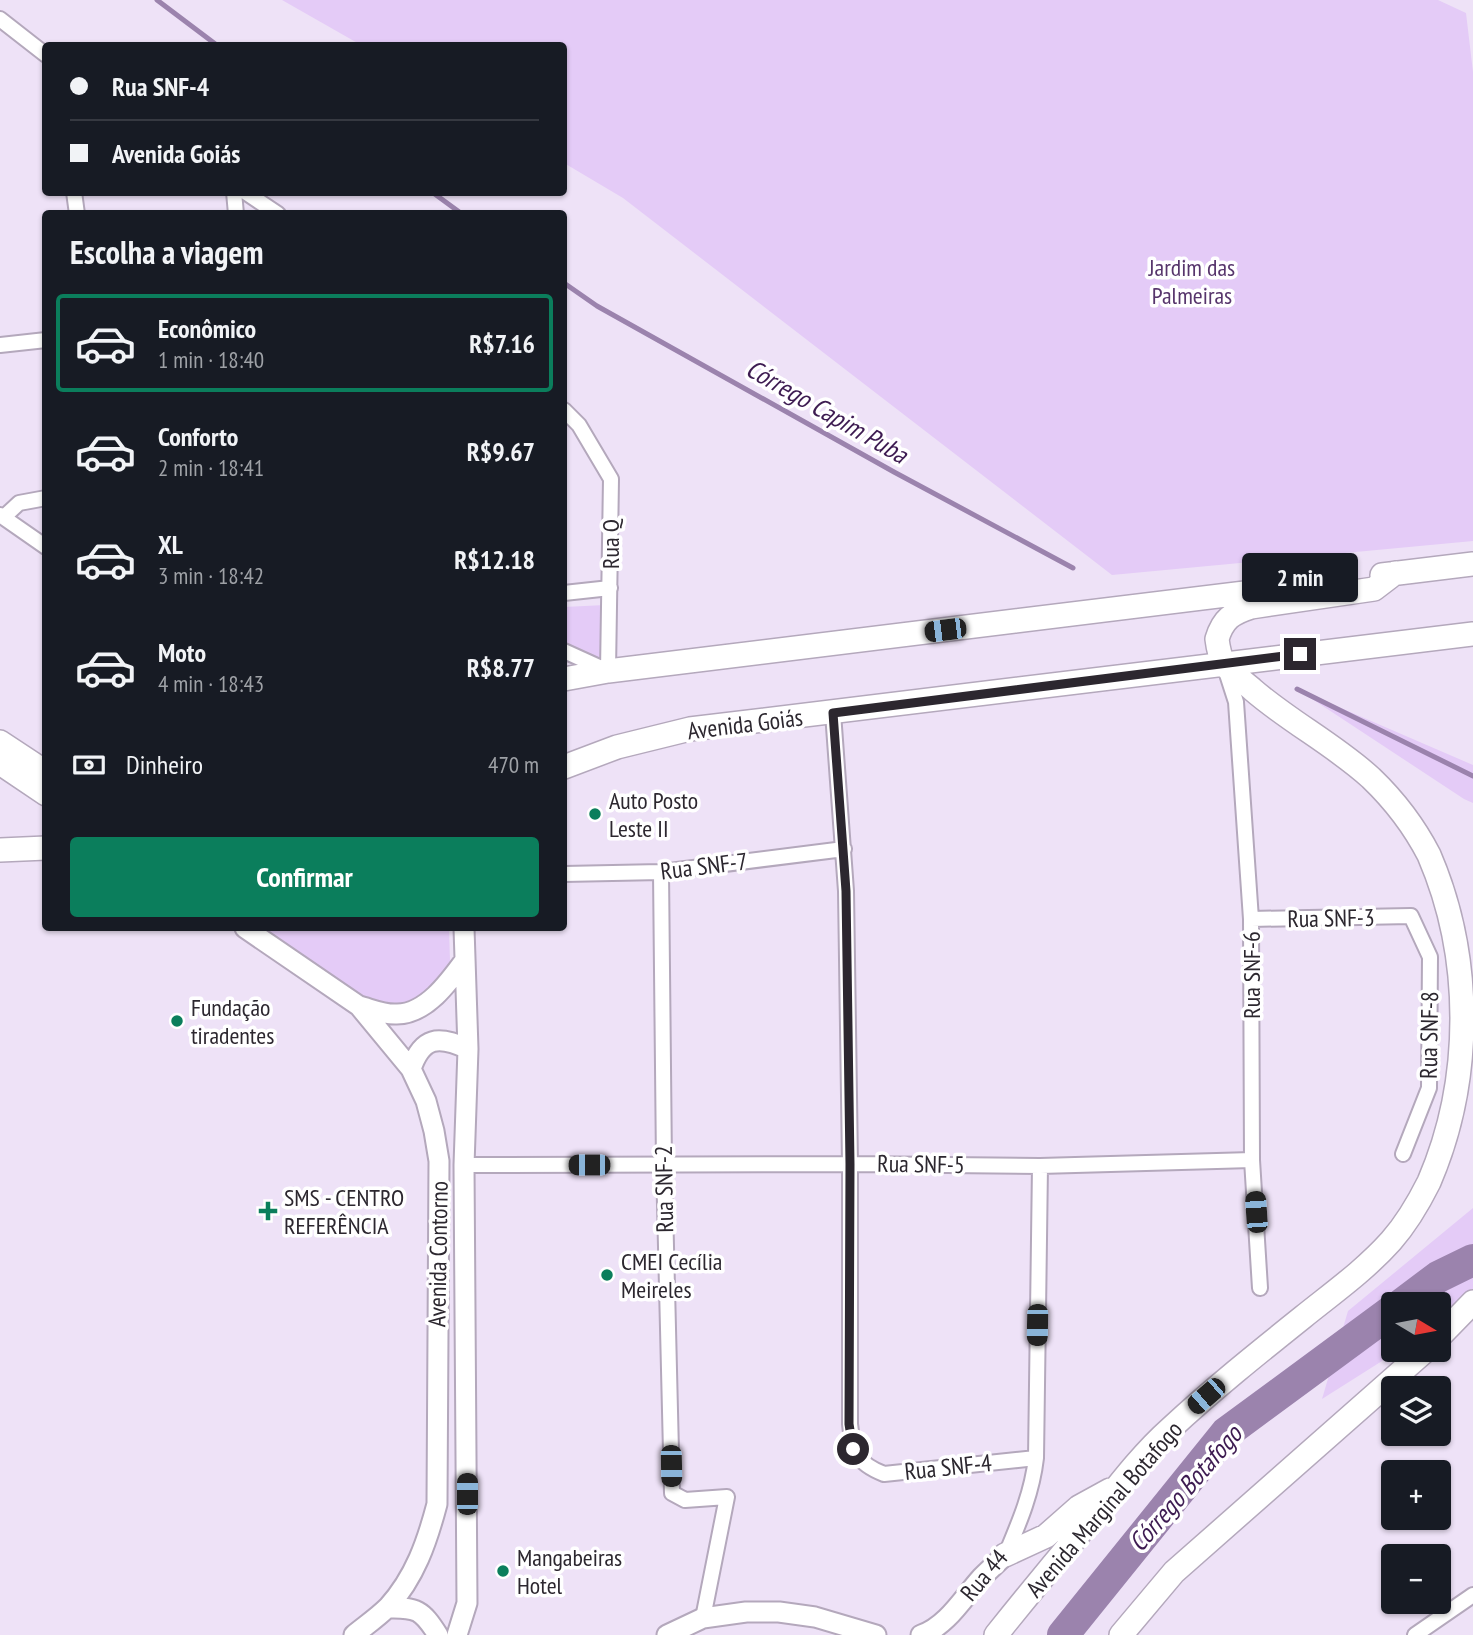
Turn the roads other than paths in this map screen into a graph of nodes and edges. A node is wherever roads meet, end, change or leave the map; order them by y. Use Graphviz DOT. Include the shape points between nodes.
graph roads {
  1 [pos="0,19"];
  2 [pos="42,52"];
  3 [pos="251,196"];
  4 [pos="272,210"];
  5 [pos="42,340"];
  6 [pos="0,345"];
  7 [pos="567,413"];
  8 [pos="579,425"];
  9 [pos="567,427"];
  10 [pos="42,499"];
  11 [pos="2,516"];
  12 [pos="42,544"];
  13 [pos="1473,564"];
  14 [pos="1395,573"];
  15 [pos="610,588"];
  16 [pos="567,593"];
  17 [pos="1473,634"];
  18 [pos="567,652"];
  19 [pos="1224,663"];
  20 [pos="608,671"];
  21 [pos="567,678"];
  22 [pos="833,713"];
  23 [pos="0,742"];
  24 [pos="567,766"];
  25 [pos="42,769"];
  26 [pos="5,771"];
  27 [pos="42,771"];
  28 [pos="42,792"];
  29 [pos="42,848"];
  30 [pos="844,849"];
  31 [pos="0,850"];
  32 [pos="661,872"];
  33 [pos="567,874"];
  34 [pos="1410,916"];
  35 [pos="1251,919"];
  36 [pos="250,931"];
  37 [pos="464,931"];
  38 [pos="465,961"];
  39 [pos="359,1006"];
  40 [pos="468,1048"];
  41 [pos="411,1069"];
  42 [pos="1403,1154"];
  43 [pos="1252,1160"];
  44 [pos="664,1164"];
  45 [pos="850,1164"];
  46 [pos="464,1166"];
  47 [pos="1040,1166"];
  48 [pos="1261,1289"];
  49 [pos="1473,1302"];
  50 [pos="1451,1325"];
  51 [pos="1412,1362"];
  52 [pos="1036,1458"];
  53 [pos="1119,1485"];
  54 [pos="1005,1555"];
  55 [pos="1473,1595"];
  56 [pos="387,1608"];
  57 [pos="703,1618"];
  58 [pos="354,1635"];
  59 [pos="438,1635"];
  60 [pos="457,1635"];
  61 [pos="667,1635"];
  62 [pos="876,1635"];
  63 [pos="921,1635"];
  64 [pos="996,1635"];
  65 [pos="1121,1635"];
  66 [pos="1415,1635"];
  1 -- 2 [label="street"];
  3 -- 4 [label="street"];
  5 -- 6 [label="street"];
  7 -- 8 [label="street, Rua Q"];
  8 -- 9 [label="street"];
  8 -- 15 [label="street, Rua Q" via="611,479"];
  10 -- 11 [label="street" via="19,503"];
  11 -- 12 [label="street"];
  13 -- 14 [label="main road"];
  14 -- 19 [label="main road" via="1374,589 1236,612 1227,617 1217,639"];
  14 -- 20 [label="main road"];
  15 -- 16 [label="street"];
  15 -- 20 [label="street, Rua Q"];
  17 -- 19 [label="main road, Avenida Goiás"];
  18 -- 20 [label="street"];
  19 -- 22 [label="main road, Avenida Goiás"];
  19 -- 35 [label="street, Rua SNF-6" via="1236,702"];
  19 -- 53 [label="main road, Avenida Marginal Botafogo" via="1269,704 1370,777 1414,827 1441,877 1461,939 1471,1003 1469,1043 1456,1120 1442,1158 1393,1239 1360,1273 1167,1431"];
  20 -- 21 [label="main road"];
  22 -- 24 [label="main road, Avenida Goiás" via="690,729 617,747"];
  22 -- 30 [label="street, Rua SNF-4"];
  23 -- 25 [label="main road"];
  26 -- 27 [label="main road"];
  26 -- 28 [label="main road"];
  29 -- 31 [label="main road"];
  30 -- 32 [label="street, Rua SNF-7"];
  30 -- 45 [label="street, Rua SNF-4"];
  32 -- 33 [label="street, Rua SNF-7"];
  32 -- 44 [label="street, Rua SNF-2"];
  34 -- 35 [label="street, Rua SNF-3"];
  34 -- 42 [label="street, Rua SNF-8" via="1430,957 1429,1088"];
  35 -- 43 [label="street, Rua SNF-6"];
  36 -- 39 [label="main road, Avenida Contorno"];
  37 -- 38 [label="main road, Avenida Contorno"];
  38 -- 39 [label="main road" via="449,983 406,1014"];
  38 -- 40 [label="main road, Avenida Contorno"];
  39 -- 41 [label="main road, Avenida Contorno"];
  40 -- 41 [label="main road" via="452,1041 429,1042 417,1052"];
  40 -- 46 [label="main road, Avenida Contorno"];
  41 -- 56 [label="main road, Avenida Contorno" via="426,1101 439,1161 437,1504 426,1544"];
  43 -- 47 [label="street, Rua SNF-5"];
  43 -- 48 [label="street, Rua SNF-6"];
  44 -- 45 [label="street, Rua SNF-5"];
  44 -- 46 [label="street, Rua SNF-5"];
  44 -- 57 [label="street, Rua SNF-2" via="672,1493 685,1500 727,1497"];
  45 -- 47 [label="street, Rua SNF-5"];
  45 -- 52 [label="street, Rua SNF-4" via="849,1424 853,1449 869,1468 884,1474"];
  46 -- 60 [label="main road, Avenida Contorno" via="467,1603"];
  47 -- 52 [label="street"];
  49 -- 50 [label="main road"];
  51 -- 65 [label="main road" via="1174,1572"];
  52 -- 54 [label="street, Rua 44" via="1023,1514"];
  53 -- 54 [label="main road" via="1079,1507 1046,1535"];
  53 -- 64 [label="main road, Avenida Marginal Botafogo"];
  54 -- 63 [label="main road, Rua 44" via="947,1617"];
  55 -- 66 [label="street"];
  56 -- 58 [label="main road, Avenida Contorno"];
  56 -- 59 [label="main road" via="407,1607 425,1615"];
  57 -- 61 [label="main road"];
  57 -- 62 [label="main road" via="779,1612"];
}
